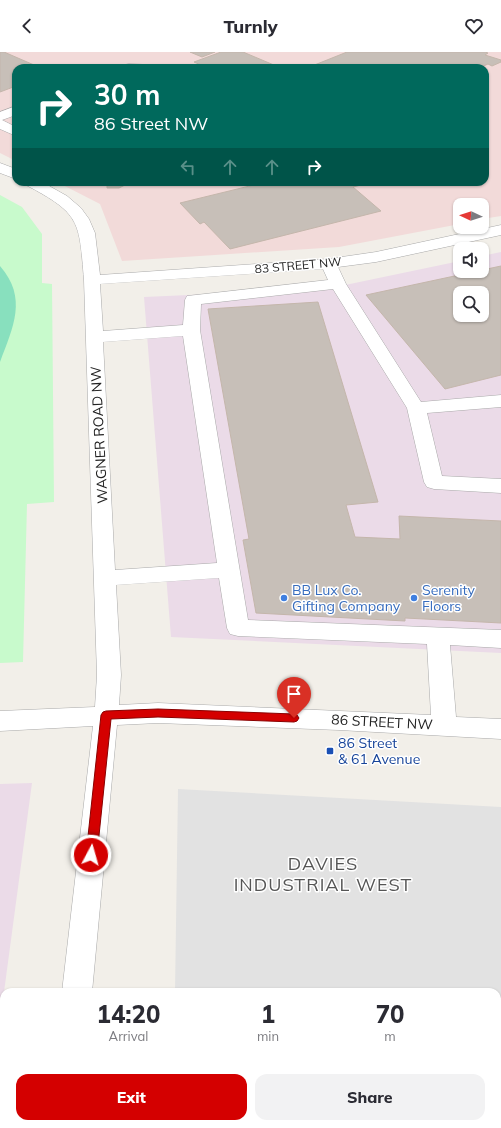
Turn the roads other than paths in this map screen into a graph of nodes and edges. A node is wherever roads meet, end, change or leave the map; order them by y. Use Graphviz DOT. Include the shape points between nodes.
graph roads {
  1 [pos="12,112"];
  2 [pos="0,117"];
  3 [pos="0,124"];
  4 [pos="12,130"];
  5 [pos="0,167"];
  6 [pos="12,172"];
  7 [pos="38,186"];
  8 [pos="501,230"];
  9 [pos="328,264"];
  10 [pos="92,280"];
  11 [pos="338,284"];
  12 [pos="191,330"];
  13 [pos="95,337"];
  14 [pos="501,401"];
  15 [pos="416,408"];
  16 [pos="501,486"];
  17 [pos="229,570"];
  18 [pos="106,578"];
  19 [pos="438,636"];
  20 [pos="501,639"];
  21 [pos="106,715"];
  22 [pos="0,721"];
  23 [pos="444,726"];
  24 [pos="501,728"];
  25 [pos="77,988"];
  1 -- 2 [label="street"];
  3 -- 4 [label="street"];
  5 -- 6 [label="street"];
  7 -- 10 [label="street, WAGNER ROAD NW" via="57,196 78,215 88,237"];
  8 -- 9 [label="street, 83 STREET NW" via="376,257"];
  9 -- 10 [label="street, 83 STREET NW"];
  9 -- 11 [label="street"];
  10 -- 13 [label="street, WAGNER ROAD NW"];
  11 -- 12 [label="street" via="193,300"];
  11 -- 15 [label="street"];
  12 -- 13 [label="street"];
  12 -- 17 [label="street"];
  13 -- 18 [label="street, WAGNER ROAD NW"];
  14 -- 15 [label="street"];
  15 -- 16 [label="street" via="434,482"];
  17 -- 18 [label="street"];
  17 -- 19 [label="street" via="238,628"];
  18 -- 21 [label="street, WAGNER ROAD NW" via="109,675"];
  19 -- 20 [label="street"];
  19 -- 23 [label="street"];
  21 -- 22 [label="street, 86 STREET NW"];
  21 -- 23 [label="street, 86 STREET NW" via="158,713"];
  21 -- 25 [label="street, WAGNER ROAD NW"];
  23 -- 24 [label="street, 86 STREET NW"];
}
